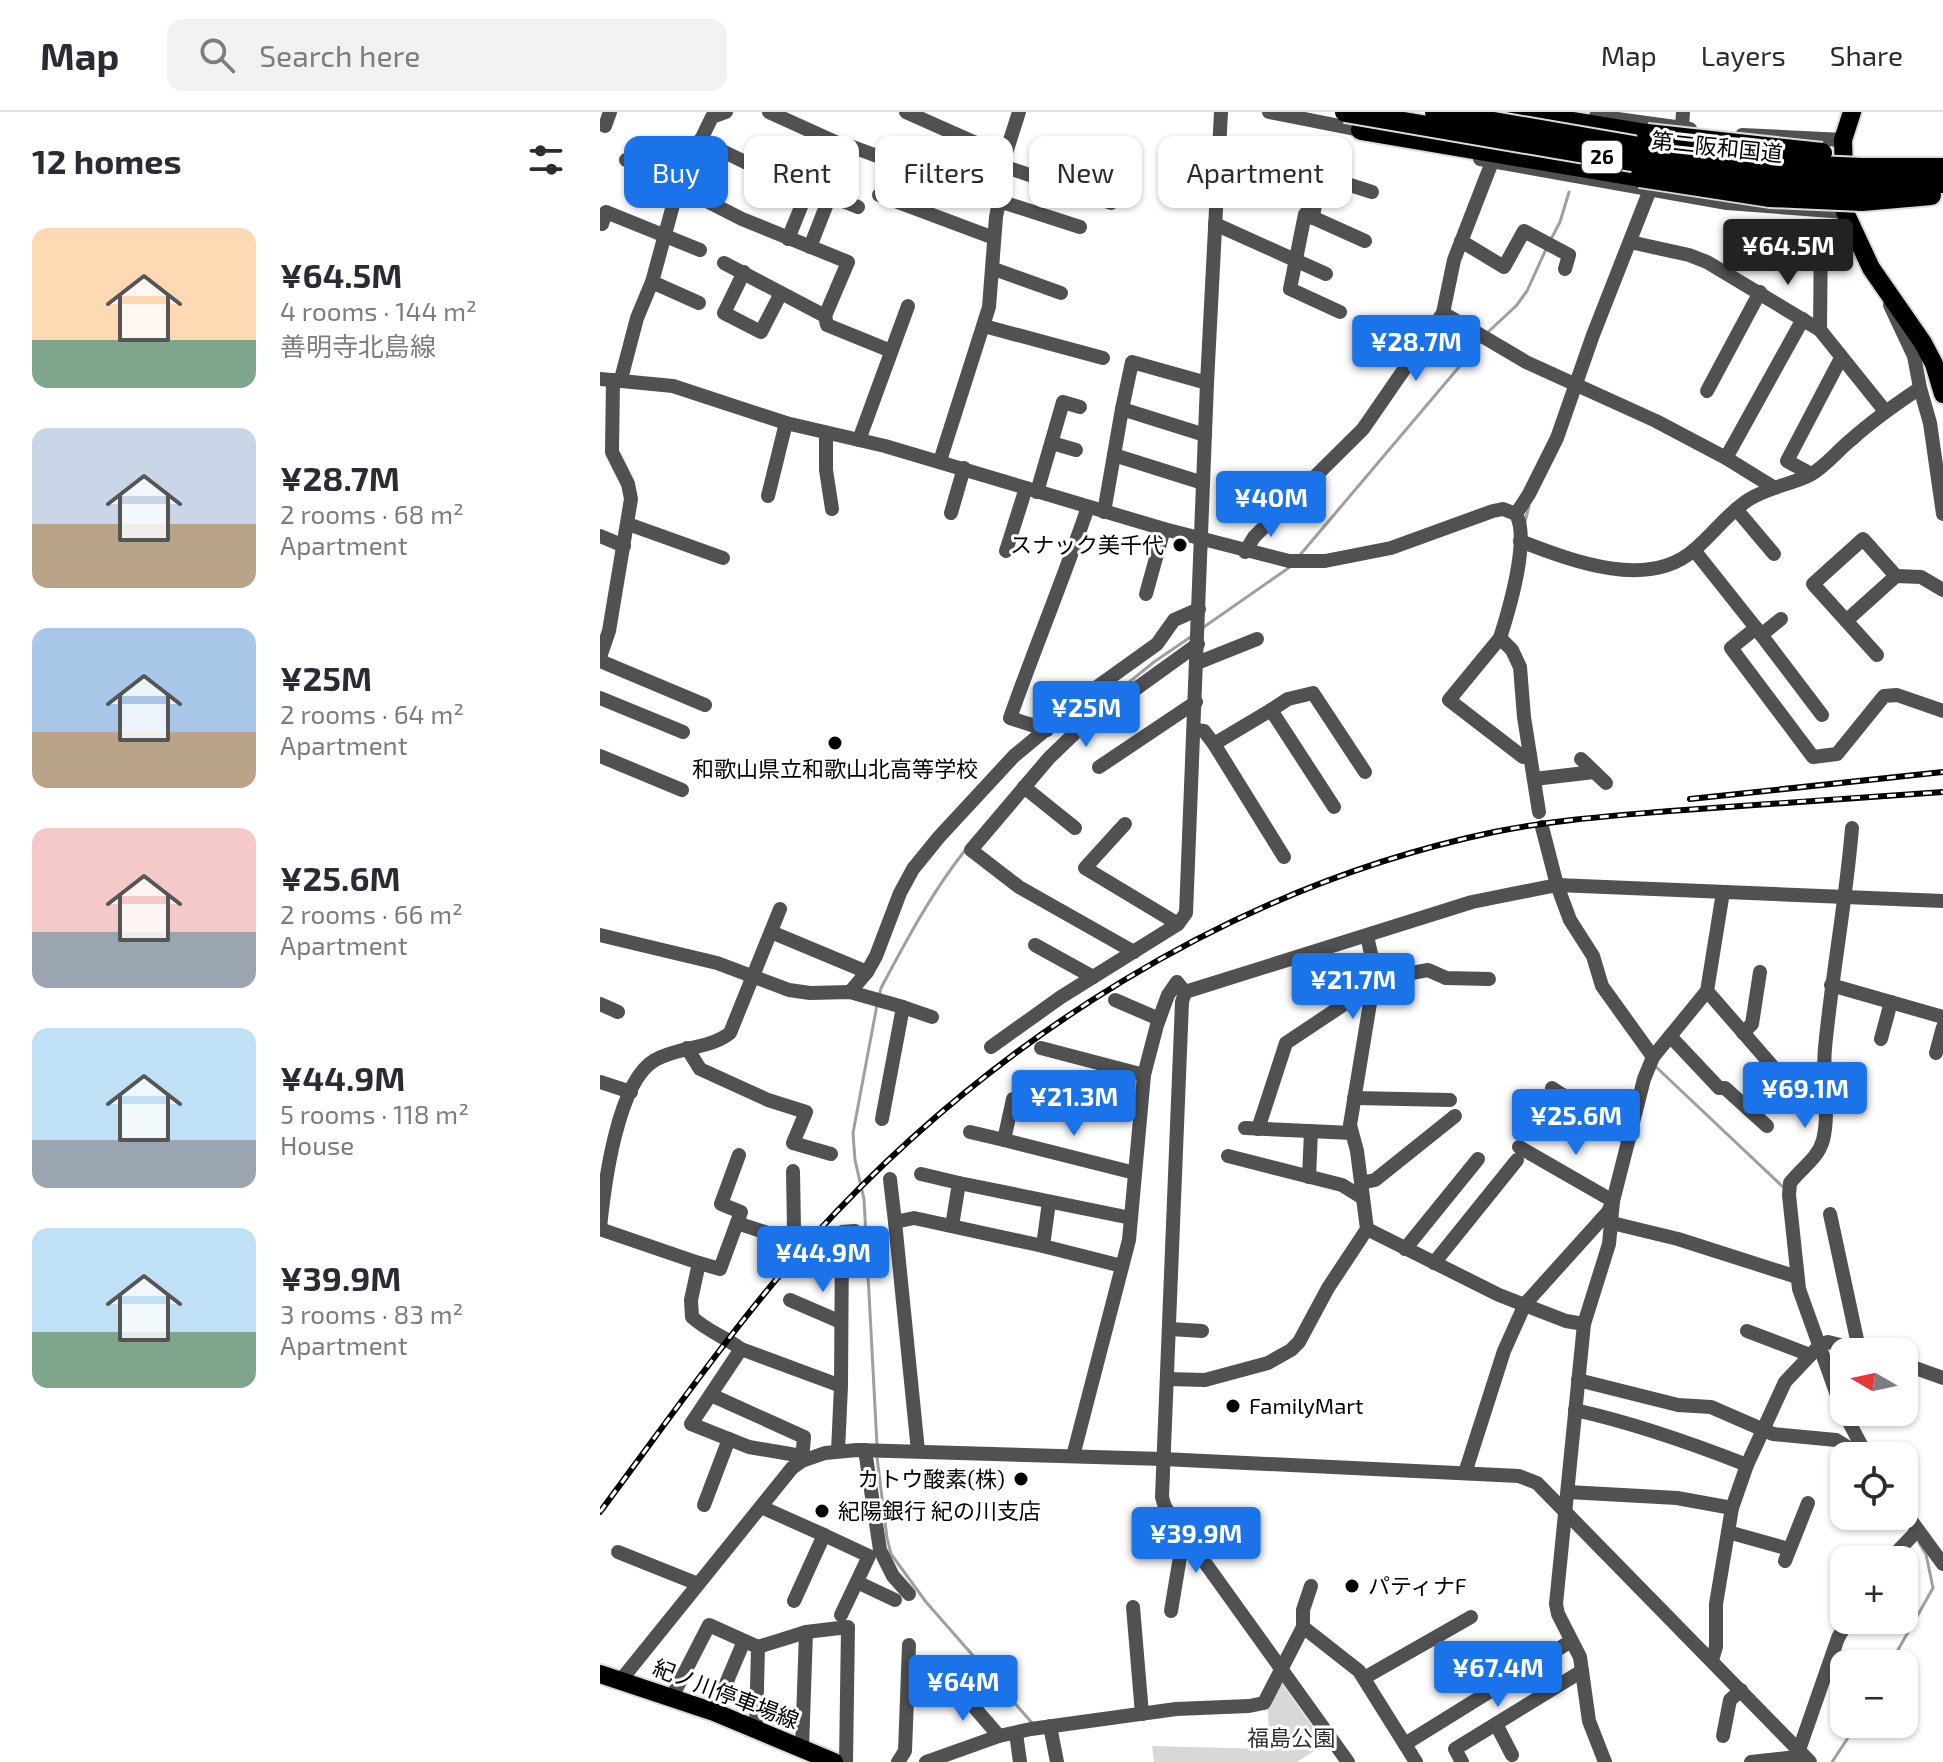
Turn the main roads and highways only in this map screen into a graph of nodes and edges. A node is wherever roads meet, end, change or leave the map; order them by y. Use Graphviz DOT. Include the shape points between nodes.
graph roads {
  1 [pos="1345,112"];
  2 [pos="1435,112"];
  3 [pos="1511,112"];
  4 [pos="1852,112"];
  5 [pos="1361,130"];
  6 [pos="1933,176"];
  7 [pos="1858,184"];
  8 [pos="1943,394"];
  9 [pos="600,1674"];
  10 [pos="809,1755"];
  11 [pos="834,1762"];
  1 -- 7 [label="highway, 第二阪和国道 / 26, bridge" via="1678,169"];
  2 -- 7 [label="highway, 第二阪和国道 / 26, bridge" via="1680,154 1773,164"];
  3 -- 7 [label="highway, 26, bridge" via="1816,153"];
  4 -- 7 [label="main road" via="1843,140"];
  5 -- 7 [label="highway, 26, bridge" via="1645,184 1770,197"];
  6 -- 7 [label="highway, 第二阪和国道 / 26"];
  6 -- 7 [label="highway, 26"];
  7 -- 8 [label="main road" via="1859,246 1923,343"];
  9 -- 10 [label="main road, 紀ノ川停車場線" via="714,1712"];
  10 -- 11 [label="main road, 紀ノ川停車場線"];
}
